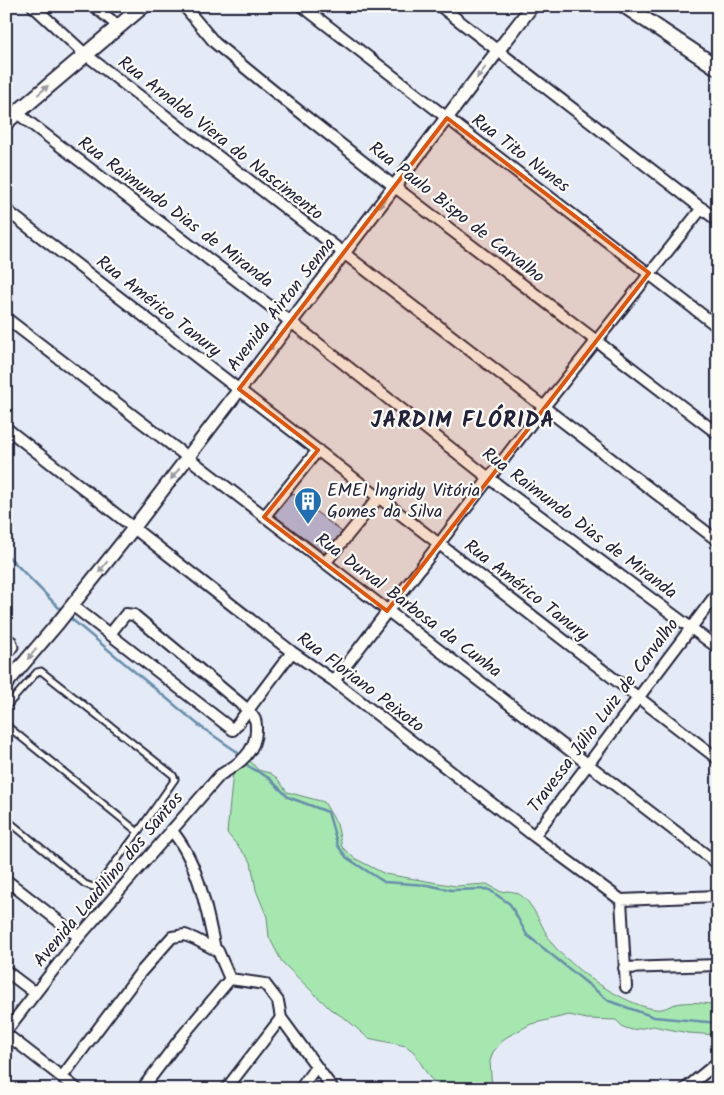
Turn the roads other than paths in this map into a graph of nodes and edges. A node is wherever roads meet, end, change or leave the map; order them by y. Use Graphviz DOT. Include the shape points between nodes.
graph roads {
  1 [pos="33,6"];
  2 [pos="94,6"];
  3 [pos="143,6"];
  4 [pos="184,6"];
  5 [pos="302,6"];
  6 [pos="440,6"];
  7 [pos="532,6"];
  8 [pos="624,6"];
  9 [pos="118,26"];
  10 [pos="497,51"];
  11 [pos="84,54"];
  12 [pos="718,68"];
  13 [pos="12,117"];
  14 [pos="447,118"];
  15 [pos="395,187"];
  16 [pos="702,208"];
  17 [pos="6,210"];
  18 [pos="718,221"];
  19 [pos="343,254"];
  20 [pos="649,273"];
  21 [pos="6,318"];
  22 [pos="292,322"];
  23 [pos="718,327"];
  24 [pos="596,342"];
  25 [pos="239,389"];
  26 [pos="543,408"];
  27 [pos="6,428"];
  28 [pos="718,434"];
  29 [pos="318,450"];
  30 [pos="188,458"];
  31 [pos="490,479"];
  32 [pos="379,497"];
  33 [pos="264,517"];
  34 [pos="133,529"];
  35 [pos="718,541"];
  36 [pos="439,544"];
  37 [pos="325,563"];
  38 [pos="718,592"];
  39 [pos="71,607"];
  40 [pos="387,611"];
  41 [pos="691,628"];
  42 [pos="110,634"];
  43 [pos="6,636"];
  44 [pos="718,648"];
  45 [pos="292,652"];
  46 [pos="6,660"];
  47 [pos="334,682"];
  48 [pos="6,684"];
  49 [pos="638,697"];
  50 [pos="6,707"];
  51 [pos="248,710"];
  52 [pos="7,727"];
  53 [pos="718,759"];
  54 [pos="588,764"];
  55 [pos="6,820"];
  56 [pos="171,830"];
  57 [pos="138,832"];
  58 [pos="534,836"];
  59 [pos="718,864"];
  60 [pos="6,880"];
  61 [pos="718,896"];
  62 [pos="621,900"];
  63 [pos="79,937"];
  64 [pos="215,949"];
  65 [pos="718,965"];
  66 [pos="624,968"];
  67 [pos="6,971"];
  68 [pos="230,979"];
  69 [pos="626,987"];
  70 [pos="35,993"];
  71 [pos="281,1018"];
  72 [pos="6,1033"];
  73 [pos="718,1062"];
  74 [pos="316,1067"];
  75 [pos="62,1077"];
  76 [pos="78,1089"];
  77 [pos="142,1089"];
  78 [pos="226,1089"];
  79 [pos="300,1089"];
  80 [pos="333,1089"];
  81 [pos="685,1089"];
  1 -- 11 [label="street, Rua Arnaldo Viera do Nascimento"];
  2 -- 9 [label="street"];
  3 -- 9 [label="main road"];
  4 -- 15 [label="street, Rua Paulo Bispo de Carvalho" via="215,43"];
  5 -- 14 [label="street, Rua Tito Nunes"];
  6 -- 10 [label="street"];
  7 -- 10 [label="street, Avenida Airton Senna"];
  8 -- 12 [label="main road"];
  9 -- 11 [label="main road"];
  10 -- 14 [label="street, Avenida Airton Senna, one-way"];
  10 -- 16 [label="street"];
  13 -- 11 [label="main road, one-way"];
  11 -- 19 [label="street, Rua Arnaldo Viera do Nascimento"];
  13 -- 22 [label="street, Rua Raimundo Dias de Miranda"];
  14 -- 15 [label="street, Avenida Airton Senna"];
  14 -- 20 [label="street, Rua Tito Nunes"];
  15 -- 19 [label="street, Avenida Airton Senna, one-way"];
  15 -- 24 [label="street, Rua Paulo Bispo de Carvalho"];
  16 -- 18 [label="street"];
  16 -- 20 [label="street"];
  17 -- 25 [label="street, Rua Américo Tanury"];
  19 -- 22 [label="street, Avenida Airton Senna"];
  19 -- 26 [label="street, Rua Arnaldo Viera do Nascimento"];
  20 -- 23 [label="street, Rua Tito Nunes"];
  20 -- 24 [label="street"];
  21 -- 30 [label="street, Rua Durval Barbosa da Cunha"];
  22 -- 25 [label="street, Avenida Airton Senna, one-way"];
  22 -- 31 [label="street, Rua Raimundo Dias de Miranda"];
  24 -- 26 [label="street"];
  24 -- 28 [label="street, Rua Paulo Bispo de Carvalho"];
  25 -- 29 [label="street, Rua Américo Tanury"];
  25 -- 30 [label="street, Avenida Airton Senna"];
  26 -- 31 [label="street"];
  26 -- 35 [label="street, Rua Arnaldo Viera do Nascimento"];
  27 -- 34 [label="street, Rua Floriano Peixoto"];
  29 -- 32 [label="street, Rua Américo Tanury"];
  29 -- 33 [label="street"];
  30 -- 33 [label="street, Rua Durval Barbosa da Cunha"];
  30 -- 34 [label="street, Avenida Airton Senna, one-way"];
  31 -- 36 [label="street"];
  31 -- 41 [label="street, Rua Raimundo Dias de Miranda"];
  32 -- 36 [label="street, Rua Américo Tanury"];
  32 -- 37 [label="street"];
  33 -- 37 [label="street, Rua Durval Barbosa da Cunha"];
  34 -- 39 [label="street, Avenida Airton Senna, one-way"];
  34 -- 45 [label="street, Rua Floriano Peixoto"];
  36 -- 40 [label="street"];
  36 -- 49 [label="street, Rua Américo Tanury"];
  37 -- 40 [label="street, Rua Durval Barbosa da Cunha"];
  38 -- 41 [label="street, Travessa Júlio Luiz de Carvalho"];
  39 -- 42 [label="street"];
  39 -- 48 [label="street, Avenida Airton Senna, one-way"];
  40 -- 47 [label="street"];
  40 -- 54 [label="street, Rua Durval Barbosa da Cunha"];
  41 -- 44 [label="street, Rua Raimundo Dias de Miranda"];
  41 -- 49 [label="street, Travessa Júlio Luiz de Carvalho"];
  42 -- 51 [label="street" via="233,730"];
  42 -- 51 [label="street" via="124,616 134,615"];
  43 -- 46 [label="lane" via="13,640 15,647"];
  45 -- 47 [label="street, Rua Floriano Peixoto"];
  45 -- 51 [label="street"];
  47 -- 58 [label="street, Rua Floriano Peixoto"];
  49 -- 53 [label="street, Rua Américo Tanury"];
  49 -- 54 [label="street, Travessa Júlio Luiz de Carvalho"];
  50 -- 57 [label="lane" via="41,671 173,775 174,782"];
  51 -- 56 [label="street, Avenida Laudilino dos Santos" via="255,720 256,736 250,752 220,775"];
  52 -- 57 [label="lane"];
  54 -- 58 [label="street, Travessa Júlio Luiz de Carvalho"];
  54 -- 59 [label="street, Rua Durval Barbosa da Cunha"];
  55 -- 57 [label="lane" via="85,884 93,887 99,884"];
  56 -- 63 [label="street, Avenida Laudilino dos Santos"];
  56 -- 64 [label="street" via="179,839 194,871"];
  58 -- 62 [label="street, Rua Floriano Peixoto"];
  60 -- 63 [label="street"];
  61 -- 62 [label="street"];
  62 -- 66 [label="street"];
  63 -- 70 [label="street, Avenida Laudilino dos Santos"];
  64 -- 68 [label="street"];
  64 -- 75 [label="street" via="185,936 172,938 140,973"];
  65 -- 66 [label="street"];
  66 -- 69 [label="street"];
  67 -- 70 [label="street"];
  68 -- 71 [label="street" via="265,984 278,1001"];
  68 -- 77 [label="street"];
  70 -- 72 [label="street, Avenida Laudilino dos Santos"];
  71 -- 74 [label="street"];
  71 -- 78 [label="street"];
  72 -- 75 [label="street"];
  73 -- 81 [label="street"];
  74 -- 79 [label="street"];
  74 -- 80 [label="street"];
  75 -- 76 [label="street"];
}
